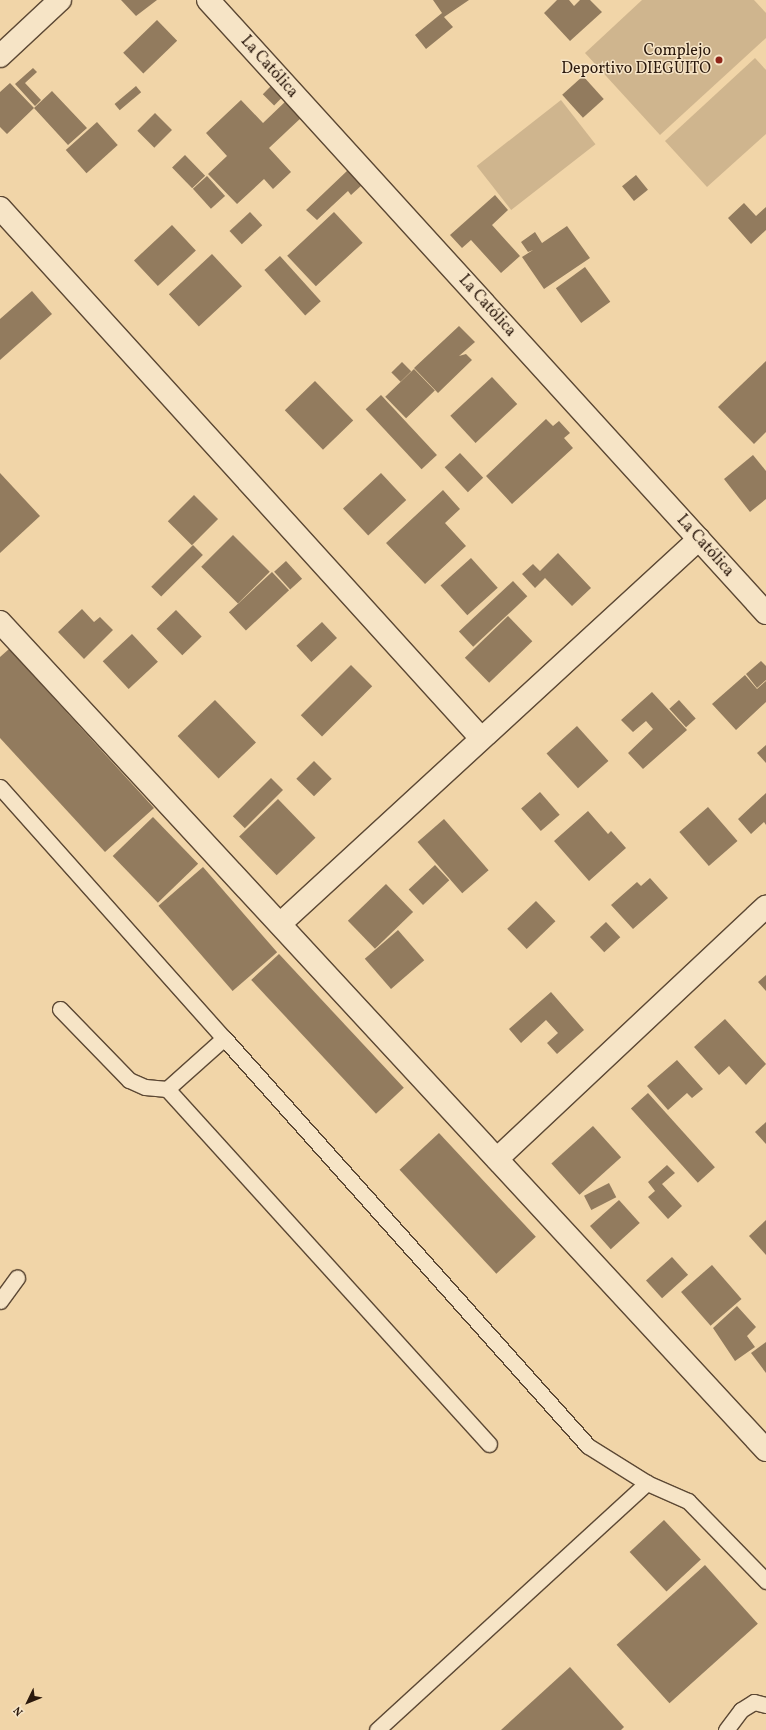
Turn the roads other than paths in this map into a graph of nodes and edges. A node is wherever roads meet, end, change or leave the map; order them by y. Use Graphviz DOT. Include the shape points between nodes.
graph roads {
  1 [pos="60,0"];
  2 [pos="208,0"];
  3 [pos="0,56"];
  4 [pos="0,208"];
  5 [pos="699,539"];
  6 [pos="766,613"];
  7 [pos="0,622"];
  8 [pos="480,736"];
  9 [pos="0,788"];
  10 [pos="766,906"];
  11 [pos="280,924"];
  12 [pos="60,1008"];
  13 [pos="224,1038"];
  14 [pos="167,1089"];
  15 [pos="497,1159"];
  16 [pos="17,1278"];
  17 [pos="0,1301"];
  18 [pos="489,1444"];
  19 [pos="766,1450"];
  20 [pos="647,1483"];
  21 [pos="766,1580"];
  22 [pos="766,1705"];
  23 [pos="377,1730"];
  24 [pos="726,1730"];
  1 -- 3 [label="street"];
  2 -- 5 [label="street, La Católica"];
  4 -- 8 [label="street"];
  5 -- 6 [label="street, La Católica"];
  5 -- 8 [label="street"];
  7 -- 11 [label="street"];
  8 -- 11 [label="street"];
  9 -- 13 [label="lane"];
  10 -- 15 [label="street"];
  11 -- 15 [label="street"];
  12 -- 14 [label="lane" via="129,1080 145,1087"];
  13 -- 14 [label="lane"];
  13 -- 20 [label="lane" via="588,1446"];
  14 -- 18 [label="lane"];
  15 -- 19 [label="street"];
  16 -- 17 [label="lane"];
  20 -- 21 [label="lane" via="688,1501"];
  20 -- 23 [label="lane"];
  22 -- 24 [label="lane" via="754,1702 741,1710"];
}
